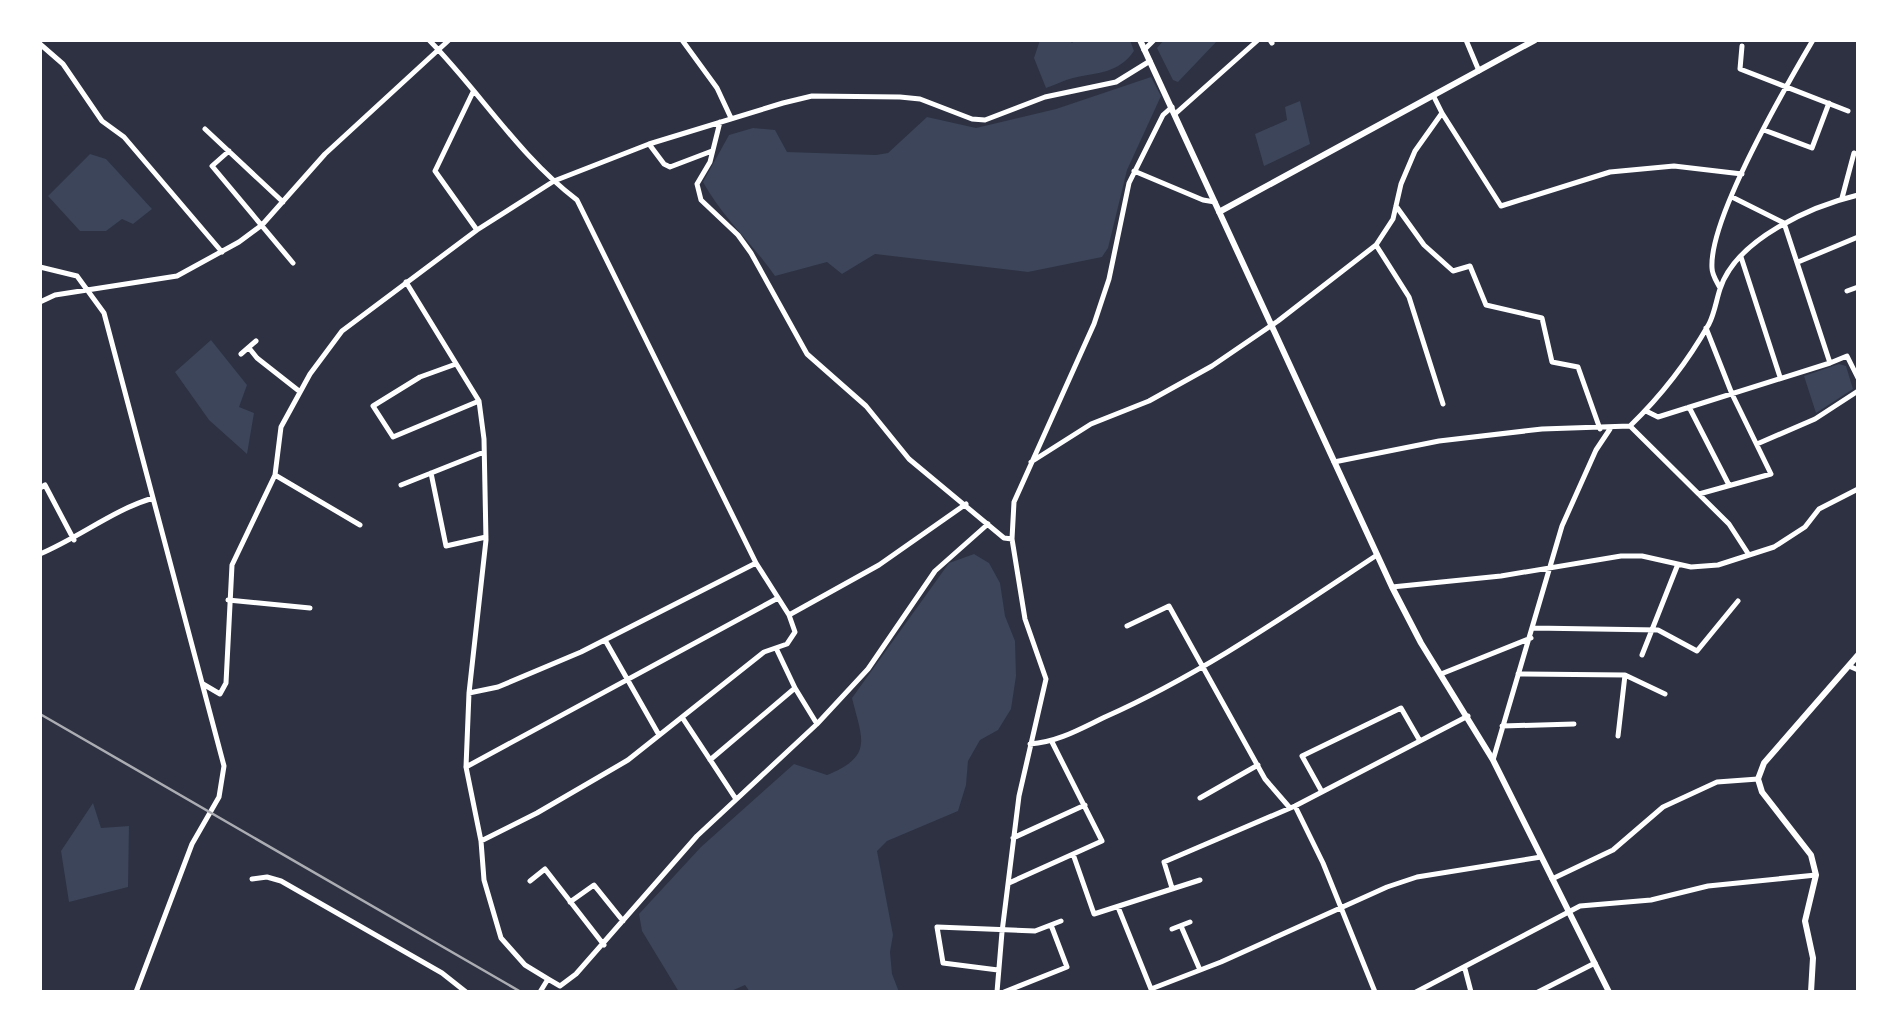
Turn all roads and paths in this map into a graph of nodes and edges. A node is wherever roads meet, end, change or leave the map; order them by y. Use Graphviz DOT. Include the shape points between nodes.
graph roads {
  1 [pos="429,40"];
  2 [pos="449,40"];
  3 [pos="682,40"];
  4 [pos="1140,40"];
  5 [pos="1154,40"];
  6 [pos="1258,40"];
  7 [pos="1466,40"];
  8 [pos="1535,40"];
  9 [pos="1812,40"];
  10 [pos="40,44"];
  11 [pos="1742,46"];
  12 [pos="1144,50"];
  13 [pos="439,51"];
  14 [pos="1150,61"];
  15 [pos="1479,71"];
  16 [pos="1787,87"];
  17 [pos="473,92"];
  18 [pos="1434,97"];
  19 [pos="1829,103"];
  20 [pos="1173,111"];
  21 [pos="1848,111"];
  22 [pos="1442,113"];
  23 [pos="731,118"];
  24 [pos="720,122"];
  25 [pos="205,129"];
  26 [pos="1764,130"];
  27 [pos="649,144"];
  28 [pos="229,151"];
  29 [pos="712,151"];
  30 [pos="1854,153"];
  31 [pos="1134,171"];
  32 [pos="1742,174"];
  33 [pos="554,181"];
  34 [pos="1858,195"];
  35 [pos="1732,197"];
  36 [pos="1842,198"];
  37 [pos="283,202"];
  38 [pos="1215,202"];
  39 [pos="1396,206"];
  40 [pos="1219,212"];
  41 [pos="1784,223"];
  42 [pos="262,225"];
  43 [pos="477,230"];
  44 [pos="1858,237"];
  45 [pos="1376,245"];
  46 [pos="222,252"];
  47 [pos="1741,257"];
  48 [pos="1798,262"];
  49 [pos="293,263"];
  50 [pos="40,267"];
  51 [pos="406,282"];
  52 [pos="1858,287"];
  53 [pos="1720,288"];
  54 [pos="1847,291"];
  55 [pos="89,292"];
  56 [pos="40,302"];
  57 [pos="1272,325"];
  58 [pos="1706,328"];
  59 [pos="256,341"];
  60 [pos="249,348"];
  61 [pos="241,354"];
  62 [pos="1830,363"];
  63 [pos="456,364"];
  64 [pos="1780,377"];
  65 [pos="1858,378"];
  66 [pos="299,391"];
  67 [pos="1858,391"];
  68 [pos="1732,394"];
  69 [pos="479,401"];
  70 [pos="1443,404"];
  71 [pos="1689,407"];
  72 [pos="1646,411"];
  73 [pos="1630,426"];
  74 [pos="1600,429"];
  75 [pos="1610,429"];
  76 [pos="1757,444"];
  77 [pos="484,452"];
  78 [pos="1031,462"];
  79 [pos="1334,462"];
  80 [pos="431,473"];
  81 [pos="275,475"];
  82 [pos="401,485"];
  83 [pos="1729,485"];
  84 [pos="40,488"];
  85 [pos="1858,489"];
  86 [pos="1699,494"];
  87 [pos="153,498"];
  88 [pos="966,504"];
  89 [pos="988,524"];
  90 [pos="360,525"];
  91 [pos="486,537"];
  92 [pos="1012,539"];
  93 [pos="74,540"];
  94 [pos="40,554"];
  95 [pos="1377,555"];
  96 [pos="1749,555"];
  97 [pos="756,564"];
  98 [pos="1678,564"];
  99 [pos="1550,567"];
  100 [pos="1392,587"];
  101 [pos="778,598"];
  102 [pos="228,600"];
  103 [pos="1738,601"];
  104 [pos="310,608"];
  105 [pos="789,615"];
  106 [pos="1127,626"];
  107 [pos="1533,628"];
  108 [pos="1653,629"];
  109 [pos="1531,638"];
  110 [pos="606,640"];
  111 [pos="776,648"];
  112 [pos="1642,655"];
  113 [pos="1858,655"];
  114 [pos="1849,666"];
  115 [pos="1205,667"];
  116 [pos="1858,670"];
  117 [pos="1441,674"];
  118 [pos="1518,674"];
  119 [pos="1625,675"];
  120 [pos="628,680"];
  121 [pos="203,684"];
  122 [pos="795,688"];
  123 [pos="470,693"];
  124 [pos="1665,694"];
  125 [pos="1468,716"];
  126 [pos="682,717"];
  127 [pos="817,724"];
  128 [pos="1574,724"];
  129 [pos="1502,726"];
  130 [pos="659,735"];
  131 [pos="1618,736"];
  132 [pos="1420,741"];
  133 [pos="1052,742"];
  134 [pos="1030,744"];
  135 [pos="710,760"];
  136 [pos="1493,760"];
  137 [pos="1258,765"];
  138 [pos="466,767"];
  139 [pos="1758,779"];
  140 [pos="1322,792"];
  141 [pos="1200,798"];
  142 [pos="736,799"];
  143 [pos="1085,805"];
  144 [pos="1293,807"];
  145 [pos="1013,838"];
  146 [pos="481,841"];
  147 [pos="1073,854"];
  148 [pos="1541,857"];
  149 [pos="1816,876"];
  150 [pos="252,879"];
  151 [pos="1552,879"];
  152 [pos="1200,880"];
  153 [pos="530,881"];
  154 [pos="1009,883"];
  155 [pos="1172,888"];
  156 [pos="570,902"];
  157 [pos="1342,906"];
  158 [pos="1118,907"];
  159 [pos="1568,910"];
  160 [pos="623,921"];
  161 [pos="1061,921"];
  162 [pos="1190,922"];
  163 [pos="1051,925"];
  164 [pos="1181,926"];
  165 [pos="1172,929"];
  166 [pos="1002,932"];
  167 [pos="604,945"];
  168 [pos="1595,963"];
  169 [pos="1465,969"];
  170 [pos="1200,970"];
  171 [pos="998,971"];
  172 [pos="547,981"];
  173 [pos="1151,990"];
  174 [pos="136,992"];
  175 [pos="466,992"];
  176 [pos="540,992"];
  177 [pos="998,992"];
  178 [pos="1004,992"];
  179 [pos="1375,992"];
  180 [pos="1416,992"];
  181 [pos="1471,992"];
  182 [pos="1538,992"];
  183 [pos="1609,992"];
  184 [pos="1811,992"];
  1 -- 13 [label="street"];
  2 -- 13 [label="street"];
  3 -- 23 [label="street" via="717,88"];
  4 -- 12 [label="street"];
  5 -- 12 [label="street"];
  6 -- 20 [label="street"];
  7 -- 15 [label="street"];
  8 -- 15 [label="street"];
  9 -- 16 [label="street"];
  10 -- 46 [label="street" via="63,64 102,121 131,144"];
  11 -- 16 [label="street" via="1740,69"];
  12 -- 14 [label="street"];
  13 -- 17 [label="street"];
  13 -- 37 [label="street" via="325,154"];
  14 -- 20 [label="street"];
  14 -- 23 [label="street" via="1116,82 1045,97 985,120 920,99 830,96"];
  15 -- 18 [label="street"];
  16 -- 19 [label="street"];
  16 -- 26 [label="street"];
  17 -- 33 [label="street"];
  17 -- 43 [label="street" via="435,172"];
  18 -- 22 [label="street"];
  18 -- 40 [label="street"];
  19 -- 21 [label="street"];
  19 -- 26 [label="street" via="1812,148"];
  20 -- 31 [label="street" via="1163,114"];
  20 -- 38 [label="street"];
  22 -- 32 [label="street" via="1501,206 1610,172 1674,166"];
  22 -- 39 [label="street" via="1415,151"];
  23 -- 24 [label="street"];
  24 -- 27 [label="street"];
  24 -- 29 [label="street"];
  25 -- 28 [label="street"];
  26 -- 32 [label="street"];
  27 -- 29 [label="street" via="670,167"];
  27 -- 33 [label="street"];
  28 -- 37 [label="street"];
  28 -- 42 [label="street" via="212,166"];
  29 -- 88 [label="street" via="697,184 701,200 751,253 800,345 866,406 909,459"];
  30 -- 36 [label="street"];
  31 -- 38 [label="street"];
  31 -- 78 [label="street" via="1105,295"];
  32 -- 35 [label="street"];
  33 -- 43 [label="street"];
  33 -- 97 [label="street" via="577,200"];
  34 -- 36 [label="street"];
  35 -- 41 [label="street"];
  35 -- 53 [label="street" via="1713,252 1711,271"];
  36 -- 41 [label="street"];
  37 -- 42 [label="street"];
  38 -- 40 [label="street"];
  39 -- 45 [label="street"];
  39 -- 74 [label="street" via="1424,245 1453,271 1471,266 1486,305 1542,318 1552,362 1578,367"];
  40 -- 57 [label="street"];
  41 -- 47 [label="street"];
  41 -- 48 [label="street"];
  42 -- 46 [label="street"];
  42 -- 49 [label="street"];
  43 -- 51 [label="street"];
  44 -- 48 [label="street"];
  45 -- 57 [label="street"];
  45 -- 70 [label="street" via="1409,298"];
  46 -- 55 [label="street" via="177,276"];
  47 -- 53 [label="street"];
  47 -- 64 [label="street"];
  48 -- 62 [label="street"];
  50 -- 55 [label="street" via="77,276"];
  51 -- 63 [label="street"];
  51 -- 66 [label="street" via="342,331"];
  52 -- 54 [label="street"];
  53 -- 58 [label="street"];
  55 -- 56 [label="street" via="55,295"];
  55 -- 87 [label="street" via="104,313"];
  57 -- 78 [label="street" via="1213,366 1149,401 1091,424"];
  57 -- 79 [label="street"];
  58 -- 68 [label="street"];
  58 -- 72 [label="street"];
  59 -- 60 [label="street"];
  60 -- 61 [label="street"];
  60 -- 66 [label="street"];
  62 -- 64 [label="street"];
  62 -- 65 [label="street" via="1847,356"];
  63 -- 69 [label="street"];
  63 -- 69 [label="street" via="420,377 373,406 393,437"];
  64 -- 68 [label="street"];
  66 -- 81 [label="street" via="281,427"];
  67 -- 76 [label="street" via="1815,419"];
  68 -- 71 [label="street"];
  68 -- 76 [label="street"];
  69 -- 77 [label="street"];
  71 -- 72 [label="street" via="1658,417"];
  71 -- 83 [label="street"];
  72 -- 73 [label="street"];
  73 -- 75 [label="street"];
  73 -- 86 [label="street"];
  74 -- 75 [label="street"];
  74 -- 79 [label="street" via="1542,429 1439,441"];
  75 -- 99 [label="street" via="1579,485"];
  76 -- 83 [label="street" via="1771,474"];
  77 -- 80 [label="street"];
  77 -- 91 [label="street"];
  78 -- 92 [label="street" via="1014,502"];
  79 -- 95 [label="street"];
  80 -- 82 [label="street"];
  80 -- 91 [label="street" via="446,546"];
  81 -- 90 [label="street"];
  81 -- 102 [label="street" via="232,565"];
  83 -- 86 [label="street"];
  84 -- 93 [label="street" via="45,485"];
  85 -- 96 [label="street" via="1819,509 1790,538"];
  86 -- 96 [label="street" via="1729,524"];
  87 -- 93 [label="street" via="123,507"];
  87 -- 121 [label="street"];
  88 -- 89 [label="street"];
  88 -- 105 [label="street" via="879,565"];
  89 -- 92 [label="street"];
  89 -- 127 [label="street" via="935,571 868,669"];
  91 -- 123 [label="street"];
  92 -- 134 [label="street" via="1025,619 1046,679"];
  93 -- 94 [label="street"];
  95 -- 100 [label="street"];
  95 -- 115 [label="street"];
  96 -- 98 [label="street" via="1703,568"];
  97 -- 101 [label="street"];
  97 -- 110 [label="street"];
  98 -- 99 [label="street" via="1621,555"];
  98 -- 108 [label="street"];
  99 -- 100 [label="street"];
  99 -- 107 [label="street"];
  100 -- 117 [label="street"];
  101 -- 105 [label="street"];
  101 -- 120 [label="street"];
  102 -- 104 [label="street"];
  102 -- 121 [label="street" via="226,683 220,694"];
  103 -- 108 [label="street" via="1697,652"];
  105 -- 111 [label="street" via="793,639"];
  106 -- 115 [label="street" via="1170,606"];
  107 -- 108 [label="street"];
  107 -- 109 [label="street"];
  108 -- 112 [label="street"];
  109 -- 117 [label="street"];
  109 -- 118 [label="street"];
  110 -- 120 [label="street"];
  110 -- 123 [label="street" via="498,687"];
  111 -- 122 [label="street"];
  111 -- 126 [label="street" via="764,652"];
  113 -- 114 [label="street"];
  114 -- 116 [label="street"];
  114 -- 139 [label="street" via="1764,763"];
  115 -- 133 [label="street"];
  115 -- 137 [label="street"];
  117 -- 125 [label="street"];
  118 -- 119 [label="street"];
  118 -- 129 [label="street"];
  119 -- 124 [label="street"];
  119 -- 131 [label="street"];
  120 -- 130 [label="street"];
  120 -- 138 [label="street"];
  121 -- 174 [label="street" via="224,766 219,797 198,831"];
  122 -- 127 [label="street"];
  122 -- 135 [label="street"];
  123 -- 138 [label="street"];
  125 -- 132 [label="street"];
  125 -- 136 [label="street"];
  126 -- 130 [label="street"];
  126 -- 135 [label="street"];
  127 -- 142 [label="street"];
  128 -- 129 [label="street"];
  129 -- 136 [label="street"];
  130 -- 146 [label="street" via="617,766"];
  132 -- 140 [label="street"];
  132 -- 140 [label="street" via="1401,708 1302,756"];
  133 -- 134 [label="street"];
  133 -- 143 [label="street"];
  134 -- 145 [label="street"];
  135 -- 142 [label="street"];
  136 -- 148 [label="street"];
  137 -- 141 [label="street"];
  137 -- 144 [label="street" via="1279,799"];
  138 -- 146 [label="street"];
  139 -- 149 [label="street" via="1762,792 1811,855"];
  139 -- 151 [label="street" via="1717,782 1663,807 1613,850"];
  140 -- 144 [label="street"];
  142 -- 160 [label="street"];
  143 -- 145 [label="street"];
  143 -- 147 [label="street" via="1102,841"];
  144 -- 155 [label="street" via="1164,862"];
  144 -- 157 [label="street"];
  145 -- 154 [label="street"];
  146 -- 172 [label="street" via="484,880 501,938 524,965"];
  147 -- 154 [label="street"];
  147 -- 158 [label="street" via="1094,914"];
  148 -- 151 [label="street"];
  148 -- 157 [label="street" via="1417,877"];
  149 -- 159 [label="street" via="1708,886 1651,900"];
  149 -- 184 [label="street" via="1805,921 1813,958"];
  150 -- 175 [label="street" via="281,881 442,973"];
  151 -- 159 [label="street"];
  152 -- 155 [label="street"];
  153 -- 156 [label="street" via="545,869"];
  154 -- 166 [label="street"];
  155 -- 158 [label="street"];
  156 -- 160 [label="street" via="594,885"];
  156 -- 167 [label="street"];
  157 -- 170 [label="street"];
  157 -- 179 [label="street"];
  158 -- 173 [label="street"];
  159 -- 168 [label="street"];
  159 -- 169 [label="street"];
  160 -- 167 [label="street"];
  161 -- 163 [label="street"];
  162 -- 164 [label="street"];
  163 -- 166 [label="street" via="1035,931"];
  163 -- 178 [label="street" via="1067,968"];
  164 -- 165 [label="street"];
  164 -- 170 [label="street"];
  166 -- 171 [label="street"];
  166 -- 171 [label="street" via="937,927 943,963"];
  167 -- 172 [label="street" via="560,986"];
  168 -- 182 [label="street"];
  168 -- 183 [label="street"];
  169 -- 180 [label="street"];
  169 -- 181 [label="street"];
  170 -- 173 [label="street"];
  171 -- 177 [label="street"];
  172 -- 176 [label="street"];
}
